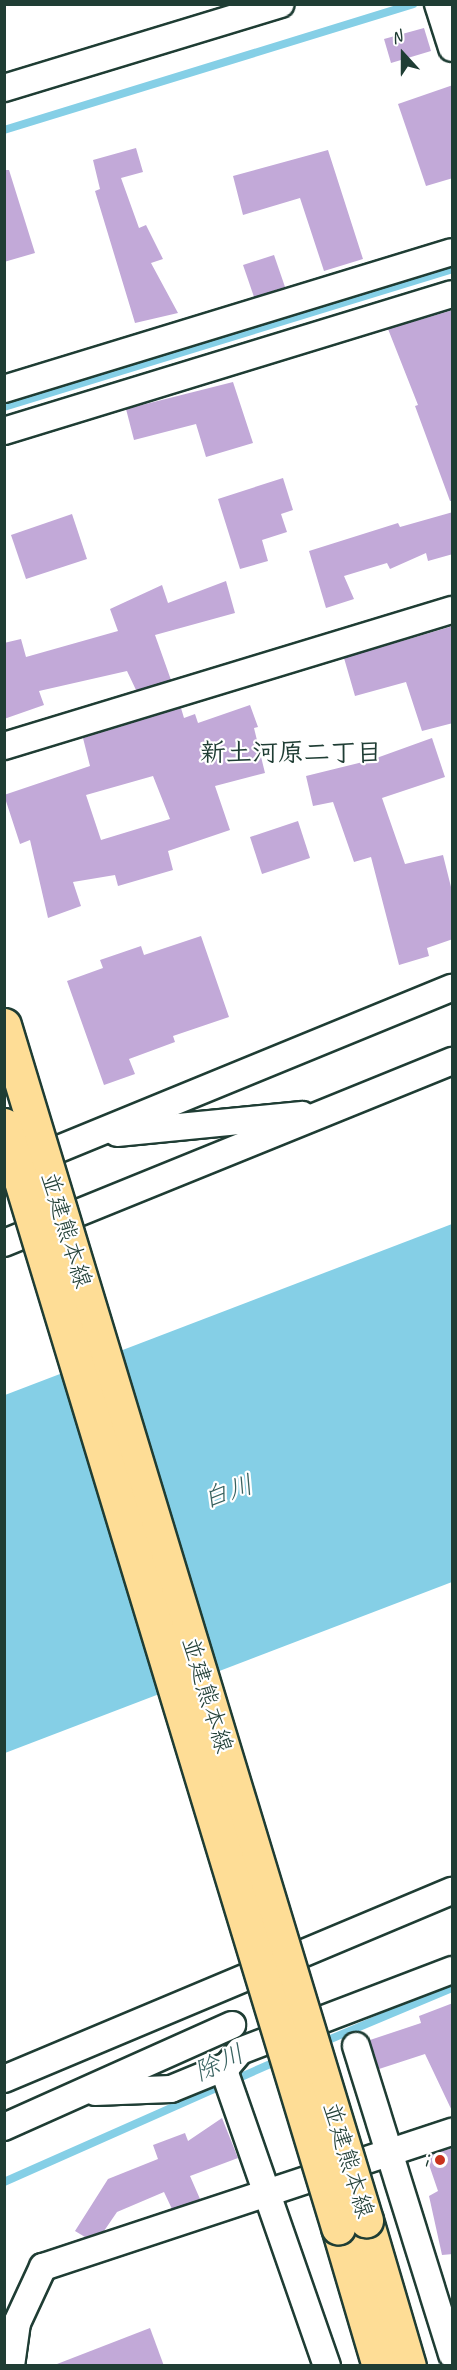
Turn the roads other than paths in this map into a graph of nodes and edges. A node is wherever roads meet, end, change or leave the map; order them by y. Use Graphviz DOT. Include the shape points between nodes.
graph roads {
  1 [pos="281,4"];
  2 [pos="438,4"];
  3 [pos="453,48"];
  4 [pos="4,88"];
  5 [pos="453,252"];
  6 [pos="453,294"];
  7 [pos="4,389"];
  8 [pos="4,432"];
  9 [pos="453,610"];
  10 [pos="4,746"];
  11 [pos="453,988"];
  12 [pos="4,1025"];
  13 [pos="453,1061"];
  14 [pos="331,1113"];
  15 [pos="4,1125"];
  16 [pos="90,1136"];
  17 [pos="4,1171"];
  18 [pos="4,1243"];
  19 [pos="453,1891"];
  20 [pos="453,1970"];
  21 [pos="232,2025"];
  22 [pos="356,2046"];
  23 [pos="227,2066"];
  24 [pos="4,2079"];
  25 [pos="83,2092"];
  26 [pos="4,2127"];
  27 [pos="453,2132"];
  28 [pos="389,2152"];
  29 [pos="268,2191"];
  30 [pos="352,2223"];
  31 [pos="453,2354"];
  32 [pos="11,2366"];
  33 [pos="327,2366"];
  34 [pos="379,2366"];
  35 [pos="409,2366"];
  1 -- 4 [label="street"];
  2 -- 3 [label="street"];
  5 -- 7 [label="street"];
  6 -- 8 [label="street"];
  9 -- 10 [label="street"];
  11 -- 16 [label="street"];
  12 -- 30 [label="main road, 並建熊本線, bridge"];
  13 -- 14 [label="street"];
  14 -- 16 [label="street"];
  14 -- 18 [label="street"];
  15 -- 30 [label="main road, 並建熊本線, bridge"];
  16 -- 17 [label="street"];
  19 -- 24 [label="street"];
  20 -- 23 [label="street" via="240,2051"];
  21 -- 25 [label="street"];
  22 -- 28 [label="street"];
  23 -- 25 [label="street" via="171,2089"];
  23 -- 29 [label="street" via="224,2070"];
  25 -- 26 [label="street"];
  27 -- 28 [label="street"];
  28 -- 29 [label="street"];
  28 -- 31 [label="street"];
  29 -- 32 [label="street" via="43,2267 17,2323"];
  29 -- 33 [label="street"];
  30 -- 34 [label="main road, 並建熊本線"];
  30 -- 35 [label="main road, 並建熊本線"];
}
